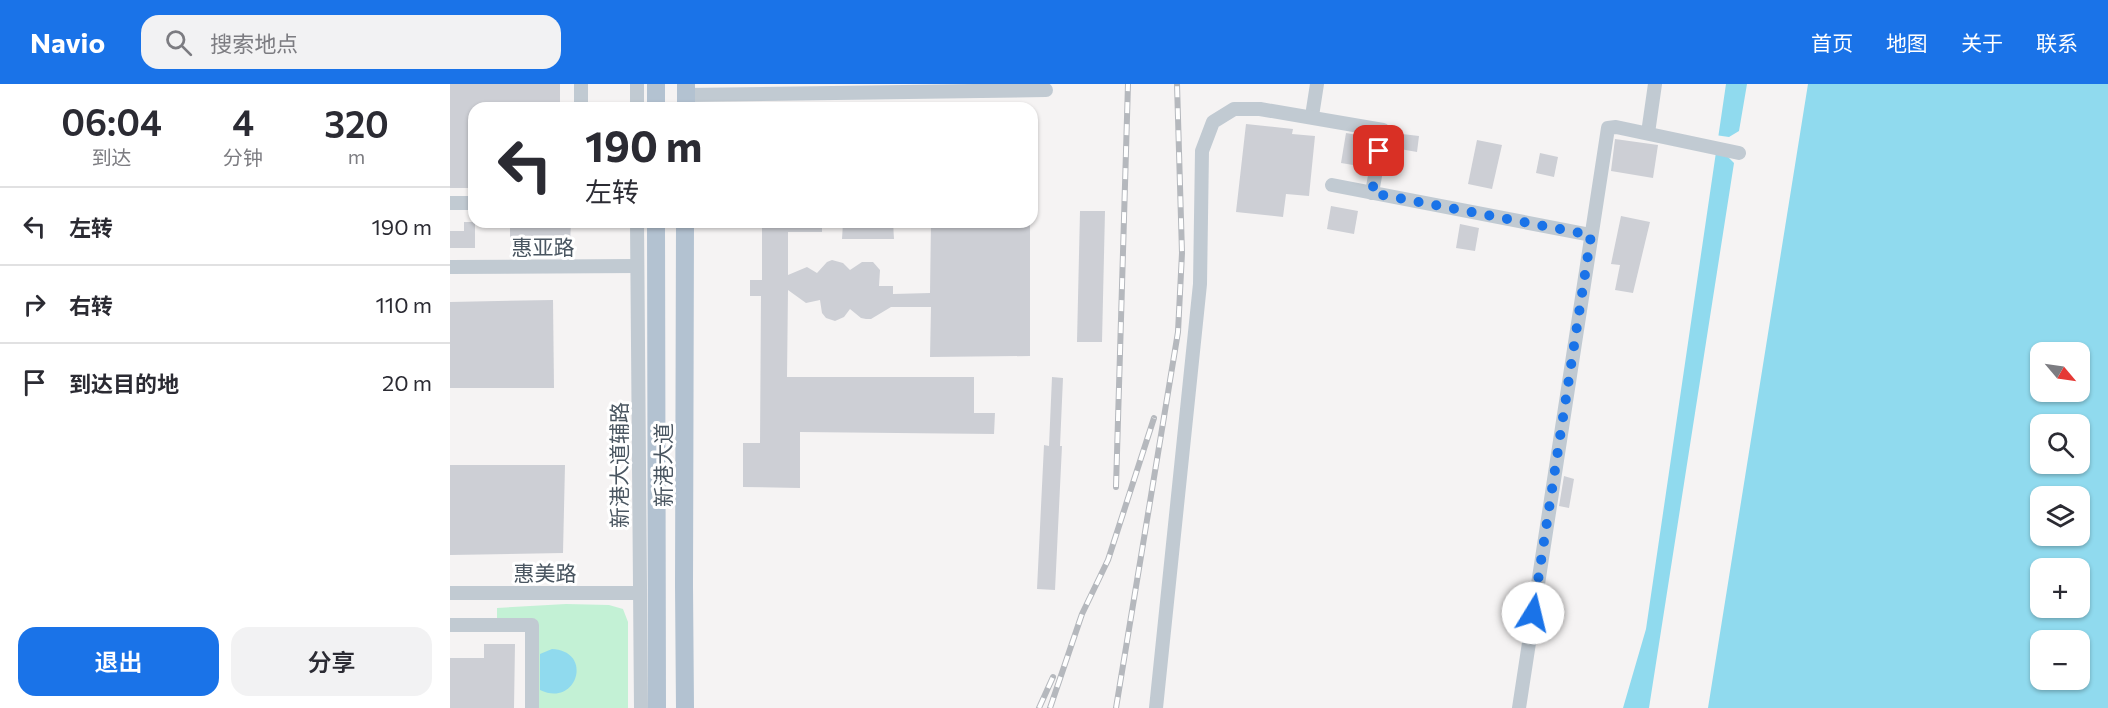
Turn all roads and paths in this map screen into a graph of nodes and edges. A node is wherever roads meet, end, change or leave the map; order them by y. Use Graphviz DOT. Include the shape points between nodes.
graph roads {
  1 [pos="581,84"];
  2 [pos="637,84"];
  3 [pos="656,84"];
  4 [pos="1317,84"];
  5 [pos="1656,84"];
  6 [pos="1046,90"];
  7 [pos="686,96"];
  8 [pos="581,102"];
  9 [pos="637,102"];
  10 [pos="656,102"];
  11 [pos="1312,116"];
  12 [pos="1648,134"];
  13 [pos="1739,153"];
  14 [pos="1332,185"];
  15 [pos="1372,193"];
  16 [pos="450,203"];
  17 [pos="468,203"];
  18 [pos="637,228"];
  19 [pos="656,228"];
  20 [pos="685,228"];
  21 [pos="1591,235"];
  22 [pos="637,266"];
  23 [pos="450,267"];
  24 [pos="450,592"];
  25 [pos="640,593"];
  26 [pos="450,625"];
  27 [pos="532,708"];
  28 [pos="641,708"];
  29 [pos="657,708"];
  30 [pos="685,708"];
  31 [pos="1156,708"];
  32 [pos="1519,708"];
  1 -- 8 [label="street"];
  2 -- 9 [label="street"];
  3 -- 10 [label="main road"];
  4 -- 11 [label="street"];
  5 -- 12 [label="street"];
  6 -- 7 [label="street"];
  11 -- 15 [label="street" via="1383,130"];
  11 -- 31 [label="street" via="1234,109 1213,122 1202,151 1200,284"];
  12 -- 13 [label="street"];
  12 -- 21 [label="street" via="1608,128"];
  14 -- 15 [label="street"];
  15 -- 21 [label="street"];
  16 -- 17 [label="street"];
  18 -- 22 [label="street, 新港大道辅路"];
  19 -- 29 [label="main road, 新港大道"];
  20 -- 30 [label="main road, 新港大道"];
  21 -- 32 [label="street"];
  22 -- 23 [label="street, 惠亚路"];
  22 -- 25 [label="street, 新港大道辅路"];
  24 -- 25 [label="street, 惠美路"];
  25 -- 28 [label="street, 新港大道辅路"];
  26 -- 27 [label="street" via="532,625"];
}
